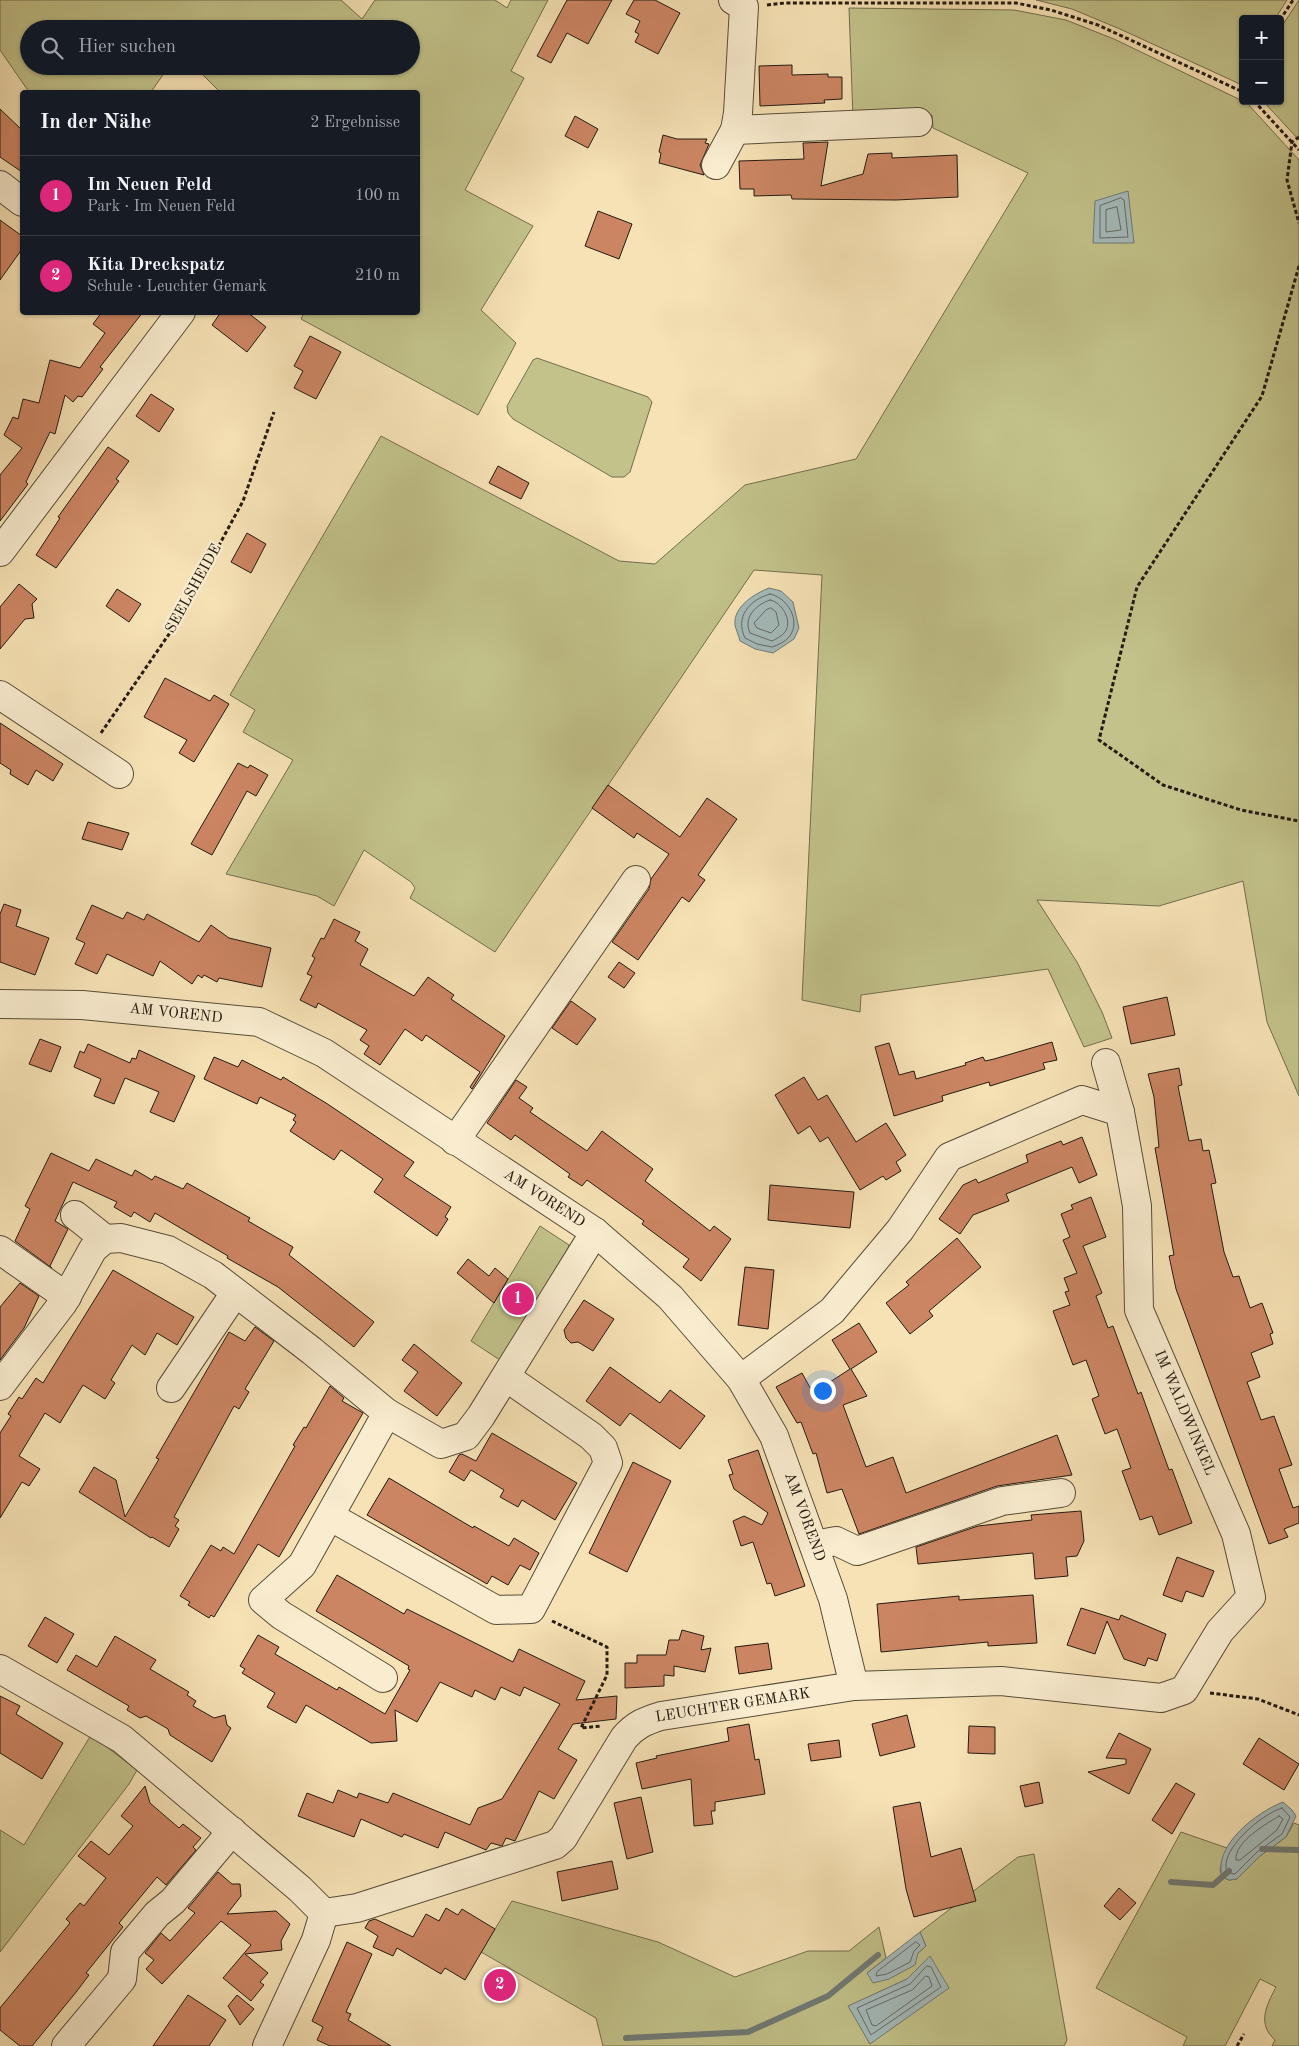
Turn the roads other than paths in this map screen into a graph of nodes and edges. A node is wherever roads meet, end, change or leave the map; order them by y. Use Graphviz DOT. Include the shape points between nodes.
graph roads {
  1 [pos="738,4"];
  2 [pos="918,122"];
  3 [pos="735,130"];
  4 [pos="716,165"];
  5 [pos="0,185"];
  6 [pos="20,200"];
  7 [pos="177,315"];
  8 [pos="0,552"];
  9 [pos="0,695"];
  10 [pos="119,774"];
  11 [pos="636,880"];
  12 [pos="0,1004"];
  13 [pos="1106,1063"];
  14 [pos="1120,1112"];
  15 [pos="455,1141"];
  16 [pos="75,1215"];
  17 [pos="594,1232"];
  18 [pos="105,1239"];
  19 [pos="0,1250"];
  20 [pos="235,1293"];
  21 [pos="67,1297"];
  22 [pos="506,1377"];
  23 [pos="741,1378"];
  24 [pos="0,1386"];
  25 [pos="171,1388"];
  26 [pos="387,1413"];
  27 [pos="1060,1493"];
  28 [pos="331,1517"];
  29 [pos="814,1545"];
  30 [pos="0,1670"];
  31 [pos="383,1678"];
  32 [pos="854,1686"];
  33 [pos="1184,1690"];
  34 [pos="232,1831"];
  35 [pos="324,1913"];
  36 [pos="66,2046"];
  37 [pos="268,2046"];
  1 -- 3 [label="street" via="738,113"];
  2 -- 3 [label="street"];
  3 -- 4 [label="street"];
  5 -- 6 [label="street"];
  7 -- 8 [label="street"];
  9 -- 10 [label="street"];
  11 -- 15 [label="street"];
  12 -- 15 [label="street, AM VOREND" via="82,1005 259,1022 324,1053"];
  13 -- 14 [label="street, IM WALDWINKEL"];
  14 -- 23 [label="street" via="1082,1100 949,1157 900,1230 832,1311"];
  14 -- 33 [label="street, IM WALDWINKEL" via="1137,1206 1139,1310 1236,1534 1251,1597 1220,1631"];
  15 -- 17 [label="street, AM VOREND"];
  16 -- 18 [label="street"];
  17 -- 22 [label="street"];
  17 -- 23 [label="street, AM VOREND" via="670,1297"];
  18 -- 20 [label="street" via="121,1238 168,1250 213,1275"];
  18 -- 21 [label="street" via="93,1249"];
  19 -- 21 [label="street"];
  20 -- 25 [label="street"];
  20 -- 26 [label="street"];
  21 -- 24 [label="street"];
  22 -- 26 [label="street" via="466,1436 441,1444"];
  22 -- 28 [label="street" via="591,1436 603,1448 608,1463 531,1610 496,1610"];
  23 -- 29 [label="street, AM VOREND" via="774,1436"];
  26 -- 28 [label="street"];
  27 -- 29 [label="street" via="1002,1501 857,1551 836,1541"];
  28 -- 31 [label="street" via="302,1565 263,1600"];
  29 -- 32 [label="street, AM VOREND" via="833,1599"];
  30 -- 34 [label="street" via="122,1739"];
  32 -- 33 [label="street, LEUCHTER GEMARK" via="1001,1682 1160,1698"];
  32 -- 35 [label="street, LEUCHTER GEMARK" via="646,1720 633,1728 563,1838 555,1845 356,1908"];
  34 -- 35 [label="street"];
  34 -- 36 [label="street" via="125,1952 122,1979"];
  35 -- 37 [label="street" via="316,1940"];
}
